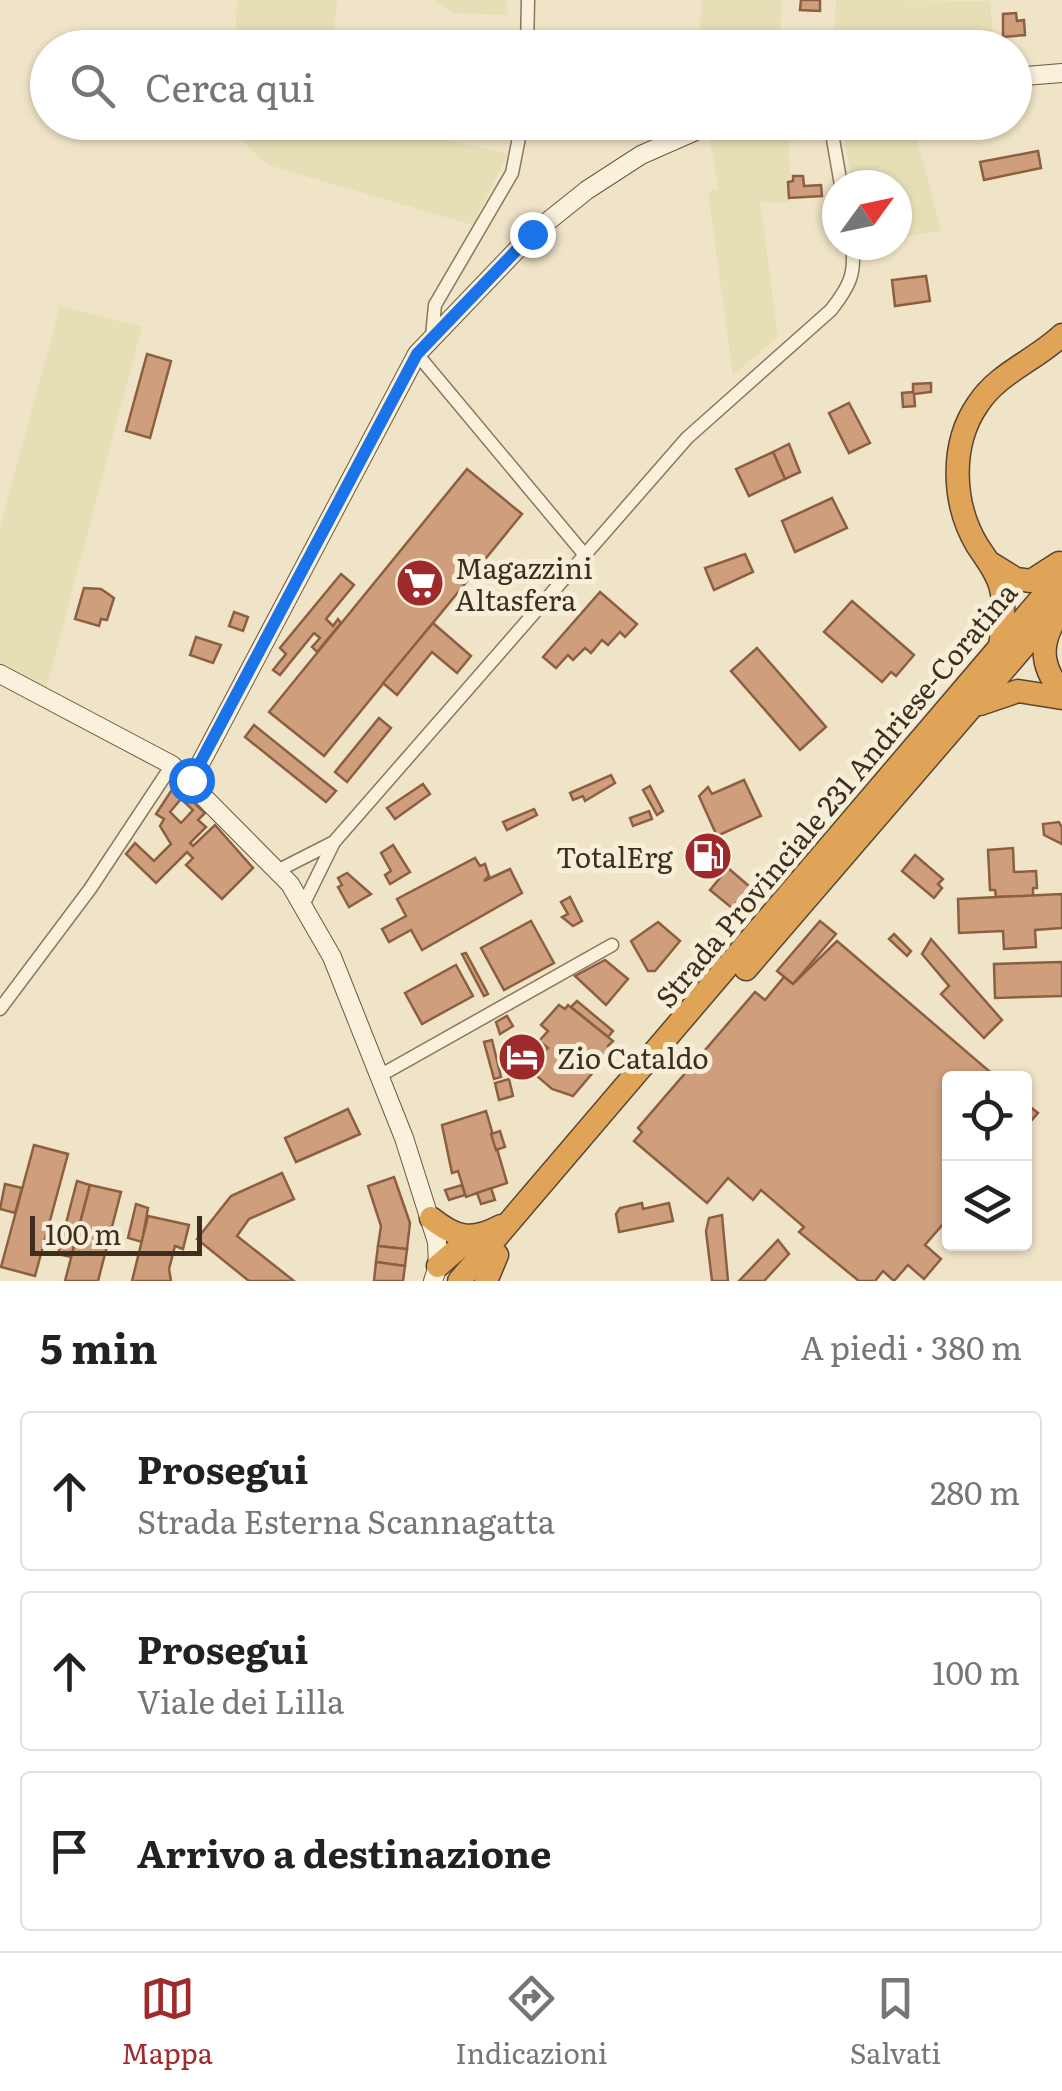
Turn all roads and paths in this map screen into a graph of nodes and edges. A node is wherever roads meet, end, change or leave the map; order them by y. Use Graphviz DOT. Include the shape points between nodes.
graph roads {
  1 [pos="528,0"];
  2 [pos="527,30"];
  3 [pos="1062,74"];
  4 [pos="1032,76"];
  5 [pos="518,140"];
  6 [pos="675,140"];
  7 [pos="833,140"];
  8 [pos="838,170"];
  9 [pos="854,260"];
  10 [pos="432,336"];
  11 [pos="1060,339"];
  12 [pos="417,354"];
  13 [pos="584,554"];
  14 [pos="1062,560"];
  15 [pos="992,564"];
  16 [pos="1062,574"];
  17 [pos="1062,602"];
  18 [pos="1062,612"];
  19 [pos="1000,647"];
  20 [pos="0,674"];
  21 [pos="1062,695"];
  22 [pos="972,708"];
  23 [pos="172,766"];
  24 [pos="191,780"];
  25 [pos="334,842"];
  26 [pos="279,870"];
  27 [pos="303,905"];
  28 [pos="612,945"];
  29 [pos="0,1009"];
  30 [pos="381,1075"];
  31 [pos="430,1218"];
  32 [pos="512,1219"];
  33 [pos="469,1239"];
  34 [pos="497,1254"];
  35 [pos="435,1274"];
  36 [pos="459,1281"];
  37 [pos="475,1281"];
  38 [pos="486,1281"];
  1 -- 2 [label="street"];
  3 -- 4 [label="street"];
  5 -- 10 [label="street" via="512,173 435,305"];
  6 -- 10 [label="street" via="586,190 532,234"];
  7 -- 8 [label="street"];
  9 -- 13 [label="street" via="850,286 831,310 687,438"];
  10 -- 12 [label="street"];
  11 -- 15 [label="highway" via="1000,380 964,430 960,500"];
  12 -- 13 [label="street"];
  12 -- 24 [label="street"];
  13 -- 25 [label="street"];
  14 -- 15 [label="highway" via="1030,581"];
  15 -- 19 [label="highway" via="1003,605"];
  16 -- 19 [label="highway, Strada Provinciale 231 Andriese-Coratina"];
  17 -- 22 [label="highway, Strada Provinciale 231 Andriese-Coratina"];
  18 -- 21 [label="highway" via="1043,653"];
  19 -- 32 [label="highway, Strada Provinciale 231 Andriese-Coratina"];
  20 -- 23 [label="street"];
  21 -- 22 [label="highway" via="1018,691"];
  22 -- 34 [label="highway, Strada Provinciale 231 Andriese-Coratina"];
  23 -- 24 [label="street"];
  23 -- 29 [label="street"];
  24 -- 26 [label="street"];
  25 -- 26 [label="street"];
  25 -- 27 [label="street"];
  26 -- 27 [label="street"];
  27 -- 30 [label="street" via="332,956"];
  28 -- 30 [label="street"];
  30 -- 31 [label="street"];
  31 -- 33 [label="highway"];
  31 -- 35 [label="street"];
  32 -- 33 [label="highway"];
  32 -- 36 [label="highway, Strada Provinciale 231 Andriese-Coratina"];
  33 -- 35 [label="highway"];
  34 -- 37 [label="highway, Strada Provinciale 231 Andriese-Coratina"];
  34 -- 38 [label="highway"];
}
